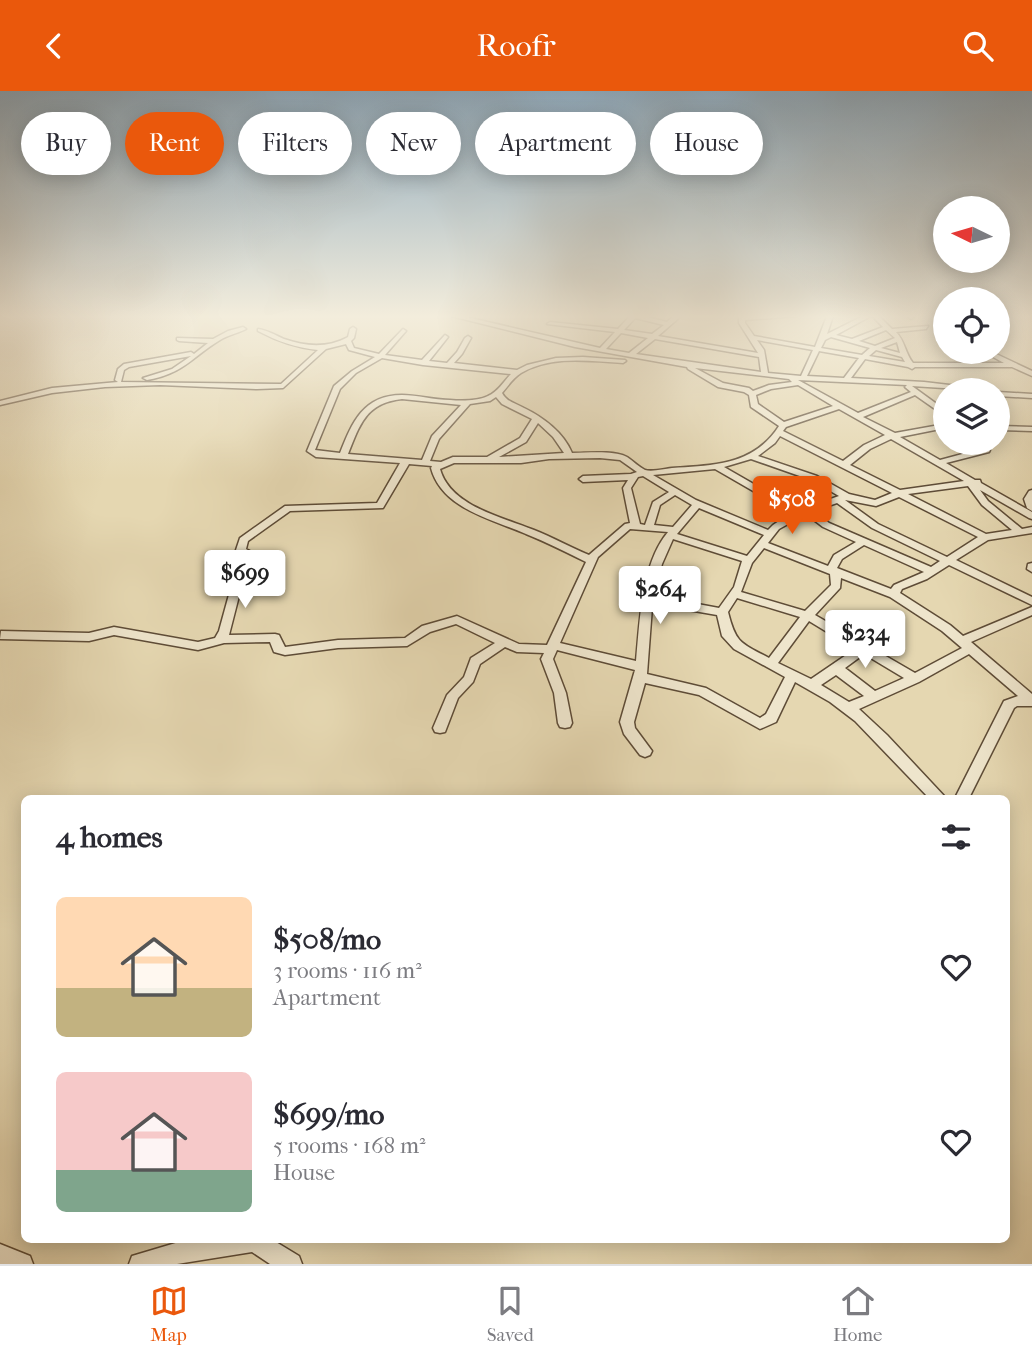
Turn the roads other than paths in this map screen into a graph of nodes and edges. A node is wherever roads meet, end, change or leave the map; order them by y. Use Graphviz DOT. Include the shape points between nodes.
graph roads {
  1 [pos="123,371"];
  2 [pos="143,371"];
  3 [pos="298,371"];
  4 [pos="356,371"];
  5 [pos="505,371"];
  6 [pos="696,371"];
  7 [pos="736,371"];
  8 [pos="764,371"];
  9 [pos="806,371"];
  10 [pos="852,371"];
  11 [pos="915,371"];
  12 [pos="517,372"];
  13 [pos="765,374"];
  14 [pos="119,378"];
  15 [pos="847,379"];
  16 [pos="801,380"];
  17 [pos="897,382"];
  18 [pos="925,384"];
  19 [pos="933,385"];
  20 [pos="78,387"];
  21 [pos="916,392"];
  22 [pos="498,393"];
  23 [pos="752,394"];
  24 [pos="1010,395"];
  25 [pos="1032,396"];
  26 [pos="0,403"];
  27 [pos="467,403"];
  28 [pos="933,405"];
  29 [pos="840,406"];
  30 [pos="858,416"];
  31 [pos="535,421"];
  32 [pos="933,428"];
  33 [pos="1010,428"];
  34 [pos="782,429"];
  35 [pos="1032,429"];
  36 [pos="893,436"];
  37 [pos="569,455"];
  38 [pos="968,455"];
  39 [pos="343,456"];
  40 [pos="750,456"];
  41 [pos="490,460"];
  42 [pos="942,462"];
  43 [pos="405,463"];
  44 [pos="425,464"];
  45 [pos="439,464"];
  46 [pos="716,466"];
  47 [pos="843,466"];
  48 [pos="691,471"];
  49 [pos="646,474"];
  50 [pos="632,477"];
  51 [pos="583,479"];
  52 [pos="974,482"];
  53 [pos="673,492"];
  54 [pos="902,493"];
  55 [pos="1032,493"];
  56 [pos="842,497"];
  57 [pos="697,504"];
  58 [pos="1032,508"];
  59 [pos="803,512"];
  60 [pos="1032,516"];
  61 [pos="635,525"];
  62 [pos="649,526"];
  63 [pos="1032,530"];
  64 [pos="1020,532"];
  65 [pos="672,533"];
  66 [pos="770,534"];
  67 [pos="985,537"];
  68 [pos="864,541"];
  69 [pos="761,544"];
  70 [pos="749,559"];
  71 [pos="591,560"];
  72 [pos="946,562"];
  73 [pos="833,571"];
  74 [pos="932,571"];
  75 [pos="735,594"];
  76 [pos="894,594"];
  77 [pos="1032,601"];
  78 [pos="647,603"];
  79 [pos="1032,611"];
  80 [pos="722,613"];
  81 [pos="807,615"];
  82 [pos="0,637"];
  83 [pos="221,639"];
  84 [pos="503,643"];
  85 [pos="965,645"];
  86 [pos="552,647"];
  87 [pos="865,648"];
  88 [pos="771,664"];
  89 [pos="837,669"];
  90 [pos="641,672"];
  91 [pos="792,675"];
  92 [pos="915,679"];
  93 [pos="812,685"];
  94 [pos="873,696"];
  95 [pos="1032,701"];
  96 [pos="848,708"];
  97 [pos="565,723"];
  98 [pos="440,727"];
  99 [pos="645,751"];
  100 [pos="936,795"];
  101 [pos="964,795"];
  102 [pos="240,1243"];
  103 [pos="257,1243"];
  104 [pos="0,1255"];
  105 [pos="22,1264"];
  106 [pos="140,1264"];
  107 [pos="291,1264"];
  1 -- 14 [label="street"];
  2 -- 14 [label="street"];
  3 -- 20 [label="street" via="280,387 141,383"];
  4 -- 39 [label="street" via="337,387 311,447 316,454"];
  5 -- 12 [label="street"];
  6 -- 23 [label="street"];
  7 -- 13 [label="street"];
  8 -- 13 [label="street"];
  9 -- 16 [label="street"];
  10 -- 15 [label="street"];
  11 -- 18 [label="street"];
  12 -- 22 [label="street"];
  13 -- 16 [label="street"];
  14 -- 20 [label="street"];
  15 -- 16 [label="street"];
  15 -- 17 [label="street"];
  16 -- 23 [label="street"];
  16 -- 29 [label="street"];
  17 -- 18 [label="street"];
  17 -- 21 [label="street"];
  18 -- 19 [label="street"];
  20 -- 26 [label="street"];
  21 -- 28 [label="street"];
  21 -- 30 [label="street"];
  22 -- 27 [label="street"];
  22 -- 31 [label="street" via="505,403"];
  23 -- 34 [label="street" via="754,405"];
  24 -- 25 [label="street"];
  27 -- 39 [label="street" via="407,396 383,399 364,414"];
  27 -- 44 [label="street" via="435,438"];
  29 -- 30 [label="street"];
  29 -- 34 [label="street"];
  30 -- 36 [label="street"];
  31 -- 37 [label="street" via="565,442"];
  31 -- 41 [label="street" via="523,440"];
  32 -- 36 [label="street"];
  33 -- 35 [label="street"];
  34 -- 40 [label="street" via="770,446"];
  34 -- 47 [label="street"];
  36 -- 42 [label="street"];
  36 -- 47 [label="street" via="867,447"];
  37 -- 41 [label="street"];
  37 -- 49 [label="street" via="622,458"];
  38 -- 42 [label="street"];
  39 -- 43 [label="street"];
  40 -- 46 [label="street"];
  40 -- 56 [label="street" via="814,478"];
  41 -- 45 [label="street"];
  42 -- 52 [label="street"];
  43 -- 44 [label="street"];
  43 -- 83 [label="street" via="380,506 293,507 243,540 241,550 263,561 264,577 234,594"];
  44 -- 45 [label="street"];
  45 -- 71 [label="street" via="435,475 453,495 496,520"];
  46 -- 48 [label="street"];
  46 -- 59 [label="street"];
  47 -- 54 [label="street"];
  48 -- 49 [label="street"];
  48 -- 53 [label="street"];
  49 -- 50 [label="street"];
  49 -- 53 [label="street"];
  50 -- 51 [label="street"];
  50 -- 61 [label="street" via="627,488"];
  52 -- 54 [label="street"];
  52 -- 60 [label="street"];
  52 -- 64 [label="street" via="985,503"];
  53 -- 57 [label="street"];
  53 -- 62 [label="street" via="656,504"];
  54 -- 56 [label="street" via="876,503"];
  54 -- 67 [label="street"];
  55 -- 58 [label="street"];
  56 -- 59 [label="street"];
  56 -- 72 [label="street" via="875,526"];
  57 -- 65 [label="street"];
  57 -- 66 [label="street"];
  59 -- 66 [label="street"];
  59 -- 68 [label="street"];
  61 -- 62 [label="street"];
  61 -- 71 [label="street" via="616,533"];
  62 -- 65 [label="street"];
  63 -- 64 [label="street"];
  64 -- 67 [label="street"];
  65 -- 70 [label="street"];
  65 -- 78 [label="street" via="657,563"];
  66 -- 69 [label="street"];
  67 -- 72 [label="street"];
  68 -- 73 [label="street" via="838,557"];
  68 -- 74 [label="street"];
  69 -- 70 [label="street"];
  69 -- 73 [label="street"];
  70 -- 75 [label="street"];
  71 -- 86 [label="street"];
  72 -- 74 [label="street"];
  72 -- 77 [label="street"];
  73 -- 76 [label="street"];
  73 -- 81 [label="street" via="836,586"];
  74 -- 76 [label="street" via="898,587"];
  75 -- 80 [label="street"];
  75 -- 81 [label="street"];
  76 -- 85 [label="street"];
  78 -- 80 [label="street"];
  78 -- 90 [label="street"];
  79 -- 85 [label="street"];
  80 -- 88 [label="street" via="728,636"];
  81 -- 87 [label="street"];
  81 -- 88 [label="street"];
  82 -- 83 [label="street" via="89,637 114,631 198,646"];
  83 -- 84 [label="street" via="275,638 278,649 285,651 338,644 396,644 457,620"];
  84 -- 86 [label="street" via="527,650"];
  84 -- 98 [label="street" via="475,661 469,679 453,695"];
  85 -- 92 [label="street"];
  85 -- 95 [label="street"];
  86 -- 90 [label="street"];
  86 -- 97 [label="street" via="548,667 560,693"];
  87 -- 89 [label="street"];
  87 -- 92 [label="street"];
  88 -- 91 [label="street"];
  89 -- 93 [label="street"];
  89 -- 94 [label="street"];
  90 -- 91 [label="street" via="702,691 760,724 771,718"];
  90 -- 99 [label="street" via="627,722"];
  91 -- 93 [label="street"];
  92 -- 94 [label="street"];
  93 -- 96 [label="street"];
  94 -- 96 [label="street"];
  95 -- 101 [label="street" via="1009,705"];
  96 -- 100 [label="street"];
  102 -- 106 [label="street" via="183,1251"];
  103 -- 107 [label="street"];
  104 -- 105 [label="street"];
}
